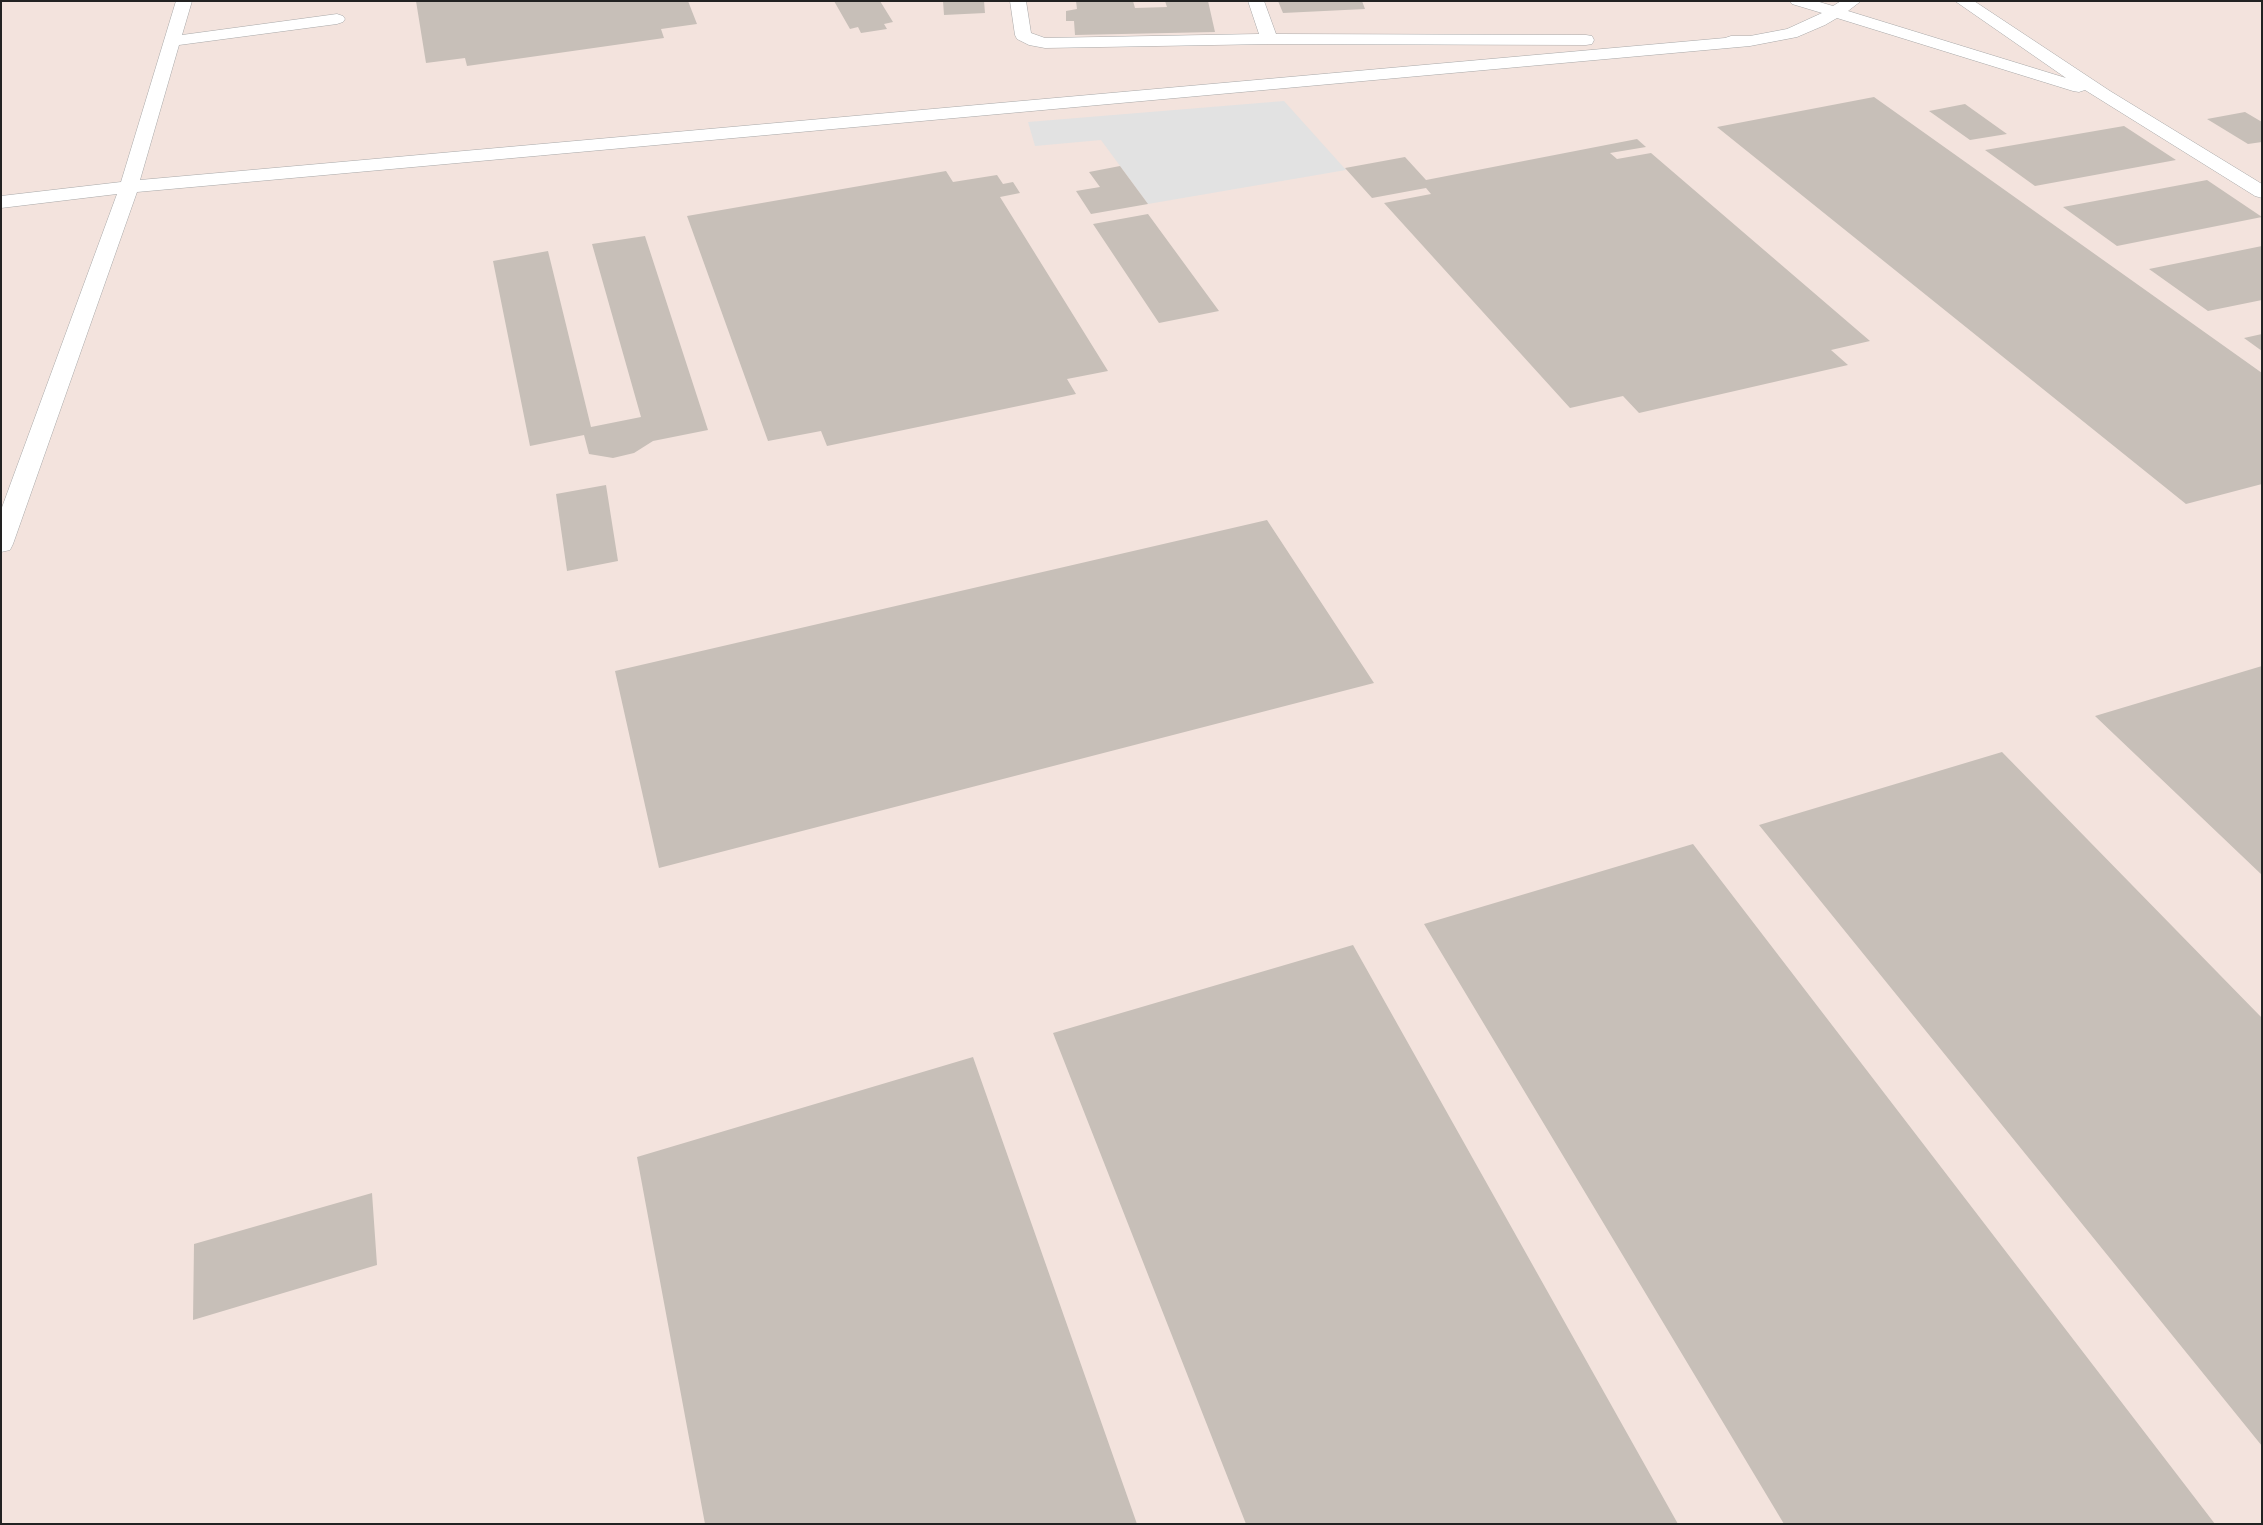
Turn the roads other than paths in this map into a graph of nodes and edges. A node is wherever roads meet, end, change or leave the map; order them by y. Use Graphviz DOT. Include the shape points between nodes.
graph roads {
  1 [pos="184,1"];
  2 [pos="1018,1"];
  3 [pos="1256,1"];
  4 [pos="1798,1"];
  5 [pos="1854,1"];
  6 [pos="1963,1"];
  7 [pos="1834,12"];
  8 [pos="337,19"];
  9 [pos="1269,39"];
  10 [pos="1750,41"];
  11 [pos="172,42"];
  12 [pos="2104,95"];
  13 [pos="129,187"];
  14 [pos="2262,192"];
  15 [pos="1,202"];
  16 [pos="1,544"];
  1 -- 11 [label="lane"];
  2 -- 9 [label="lane" via="1023,35 1045,43"];
  3 -- 9 [label="lane"];
  4 -- 7 [label="lane"];
  5 -- 7 [label="lane"];
  6 -- 12 [label="lane"];
  7 -- 10 [label="lane" via="1791,33"];
  7 -- 12 [label="lane"];
  8 -- 11 [label="lane"];
  9 -- 10 [label="lane"];
  10 -- 13 [label="lane"];
  11 -- 13 [label="lane"];
  12 -- 14 [label="lane"];
  13 -- 15 [label="lane"];
  13 -- 16 [label="lane"];
}
